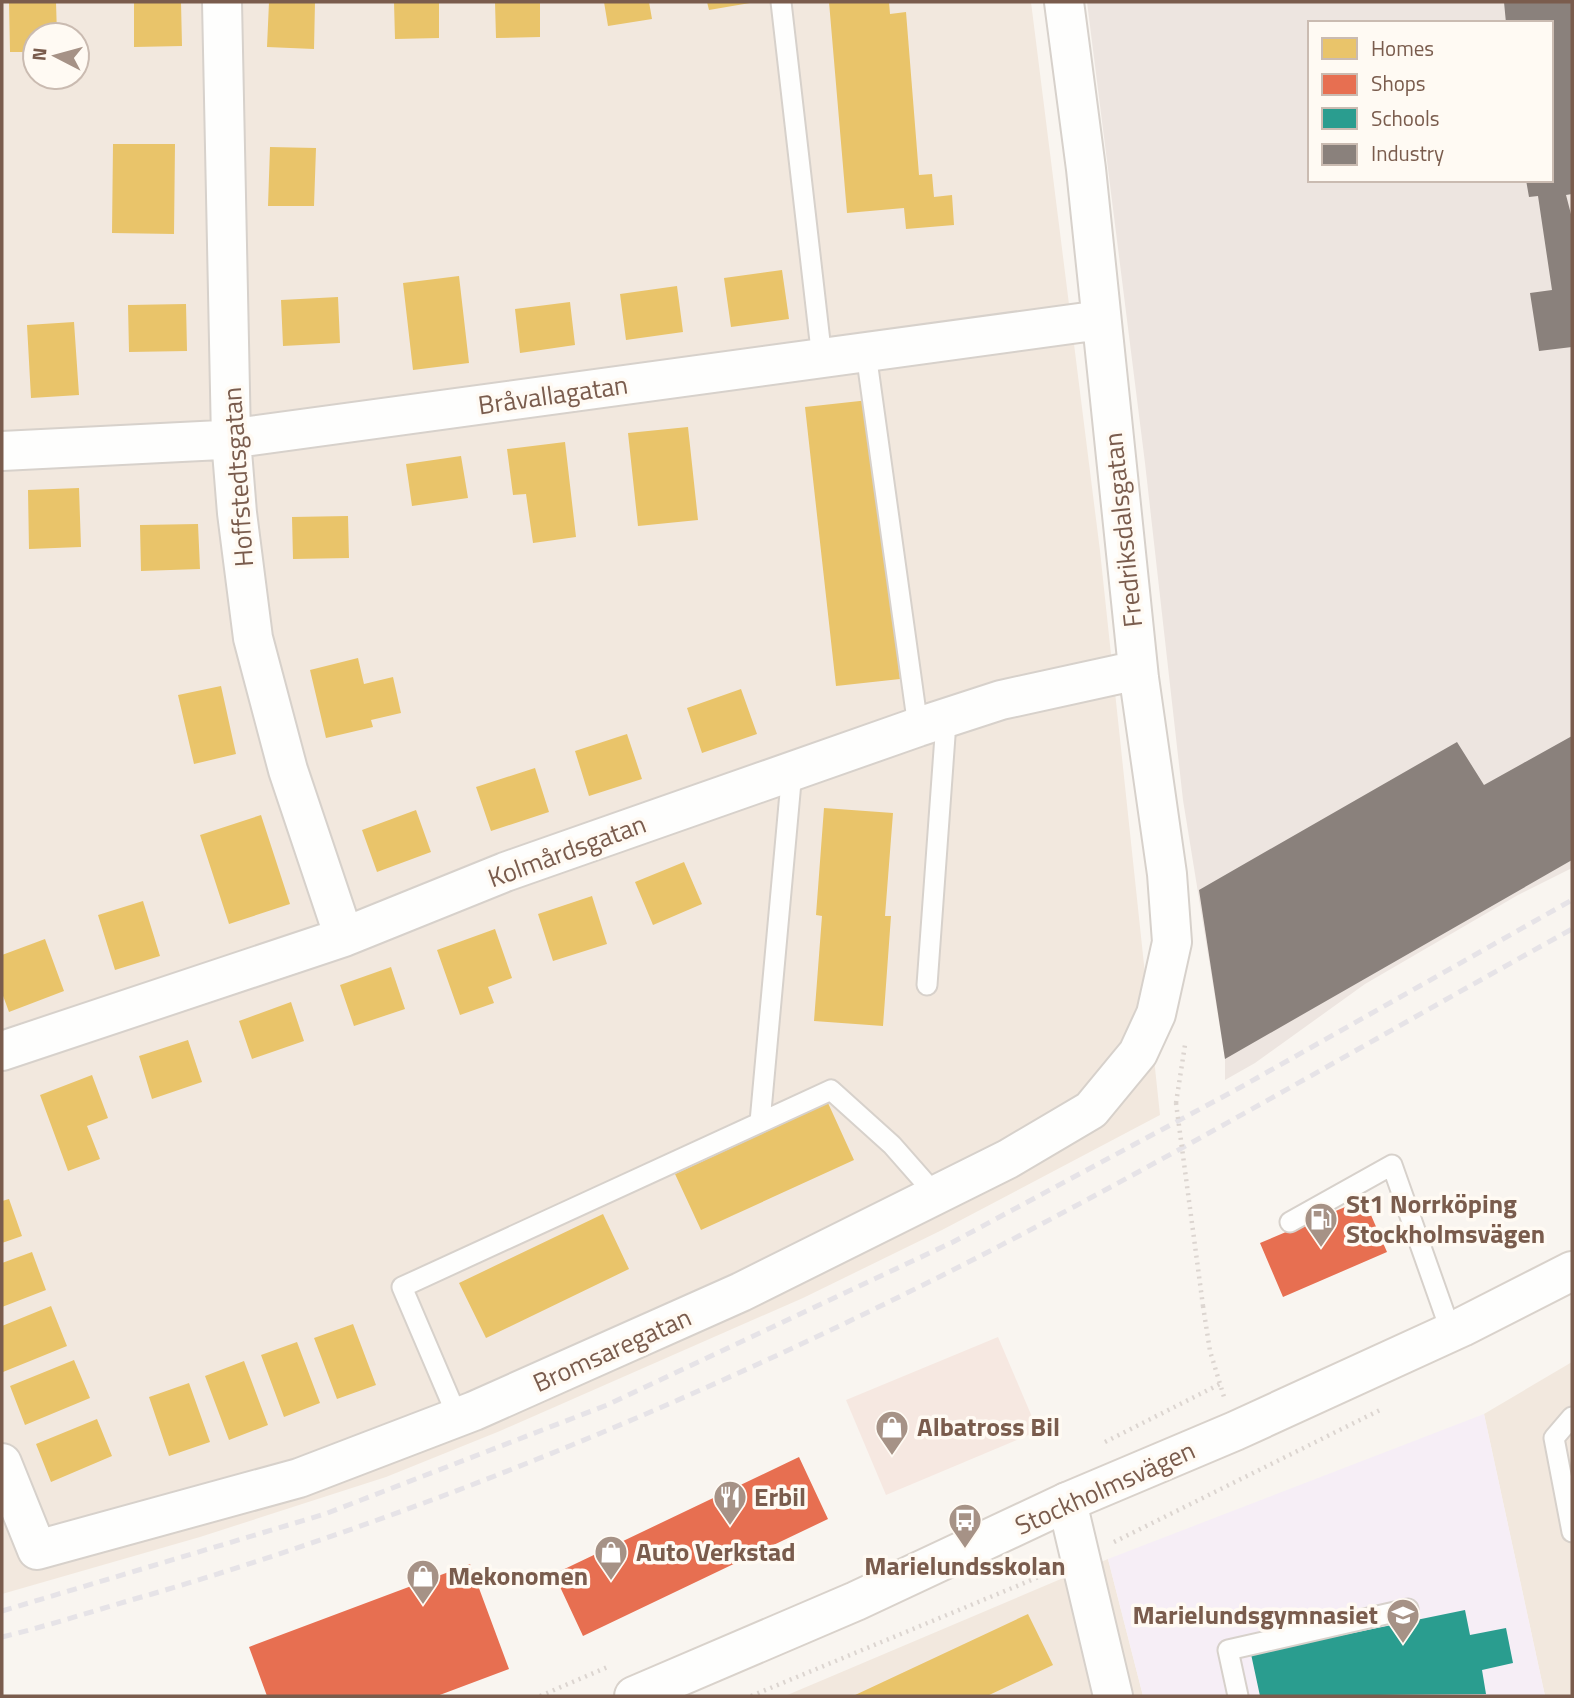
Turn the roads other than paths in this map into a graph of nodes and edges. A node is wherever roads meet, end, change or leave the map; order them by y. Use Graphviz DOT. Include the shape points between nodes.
graph roads {
  1 [pos="222,2"];
  2 [pos="781,2"];
  3 [pos="1064,2"];
  4 [pos="1101,320"];
  5 [pos="866,353"];
  6 [pos="822,359"];
  7 [pos="231,439"];
  8 [pos="2,451"];
  9 [pos="1138,670"];
  10 [pos="930,723"];
  11 [pos="792,771"];
  12 [pos="344,937"];
  13 [pos="927,985"];
  14 [pos="2,1051"];
  15 [pos="1138,1053"];
  16 [pos="761,1122"];
  17 [pos="936,1195"];
  18 [pos="1290,1222"];
  19 [pos="1572,1271"];
  20 [pos="1451,1332"];
  21 [pos="1572,1417"];
  22 [pos="458,1418"];
  23 [pos="6,1486"];
  24 [pos="1067,1502"];
  25 [pos="1572,1532"];
  26 [pos="1408,1609"];
  27 [pos="634,1696"];
  28 [pos="1113,1696"];
  29 [pos="1238,1696"];
  1 -- 7 [label="street, Hoffstedtsgatan"];
  2 -- 6 [label="lane"];
  3 -- 4 [label="street, Fredriksdalsgatan"];
  4 -- 5 [label="street, Bråvallagatan"];
  4 -- 9 [label="street, Fredriksdalsgatan"];
  5 -- 6 [label="street, Bråvallagatan"];
  5 -- 10 [label="lane"];
  6 -- 7 [label="street, Bråvallagatan"];
  7 -- 8 [label="street, Bråvallagatan"];
  7 -- 12 [label="street, Hoffstedtsgatan" via="253,638 288,770"];
  9 -- 10 [label="street, Kolmårdsgatan" via="1000,699"];
  9 -- 15 [label="street, Fredriksdalsgatan" via="1172,942 1156,1014"];
  10 -- 11 [label="street, Kolmårdsgatan"];
  10 -- 13 [label="lane" via="945,736"];
  11 -- 12 [label="street, Kolmårdsgatan" via="505,872"];
  11 -- 16 [label="lane"];
  12 -- 14 [label="street, Kolmårdsgatan"];
  15 -- 17 [label="street, Bromsaregatan" via="1091,1110"];
  16 -- 17 [label="lane" via="831,1090 892,1145"];
  16 -- 22 [label="lane" via="402,1287"];
  17 -- 22 [label="street, Bromsaregatan" via="741,1292"];
  18 -- 20 [label="lane" via="1392,1165"];
  19 -- 20 [label="street, Stockholmsvägen"];
  20 -- 24 [label="street, Stockholmsvägen"];
  21 -- 25 [label="lane" via="1554,1438"];
  22 -- 23 [label="street, Bromsaregatan" via="299,1478 37,1550"];
  24 -- 27 [label="street, Stockholmsvägen" via="856,1601"];
  24 -- 28 [label="street"];
  26 -- 29 [label="lane" via="1228,1650"];
}
